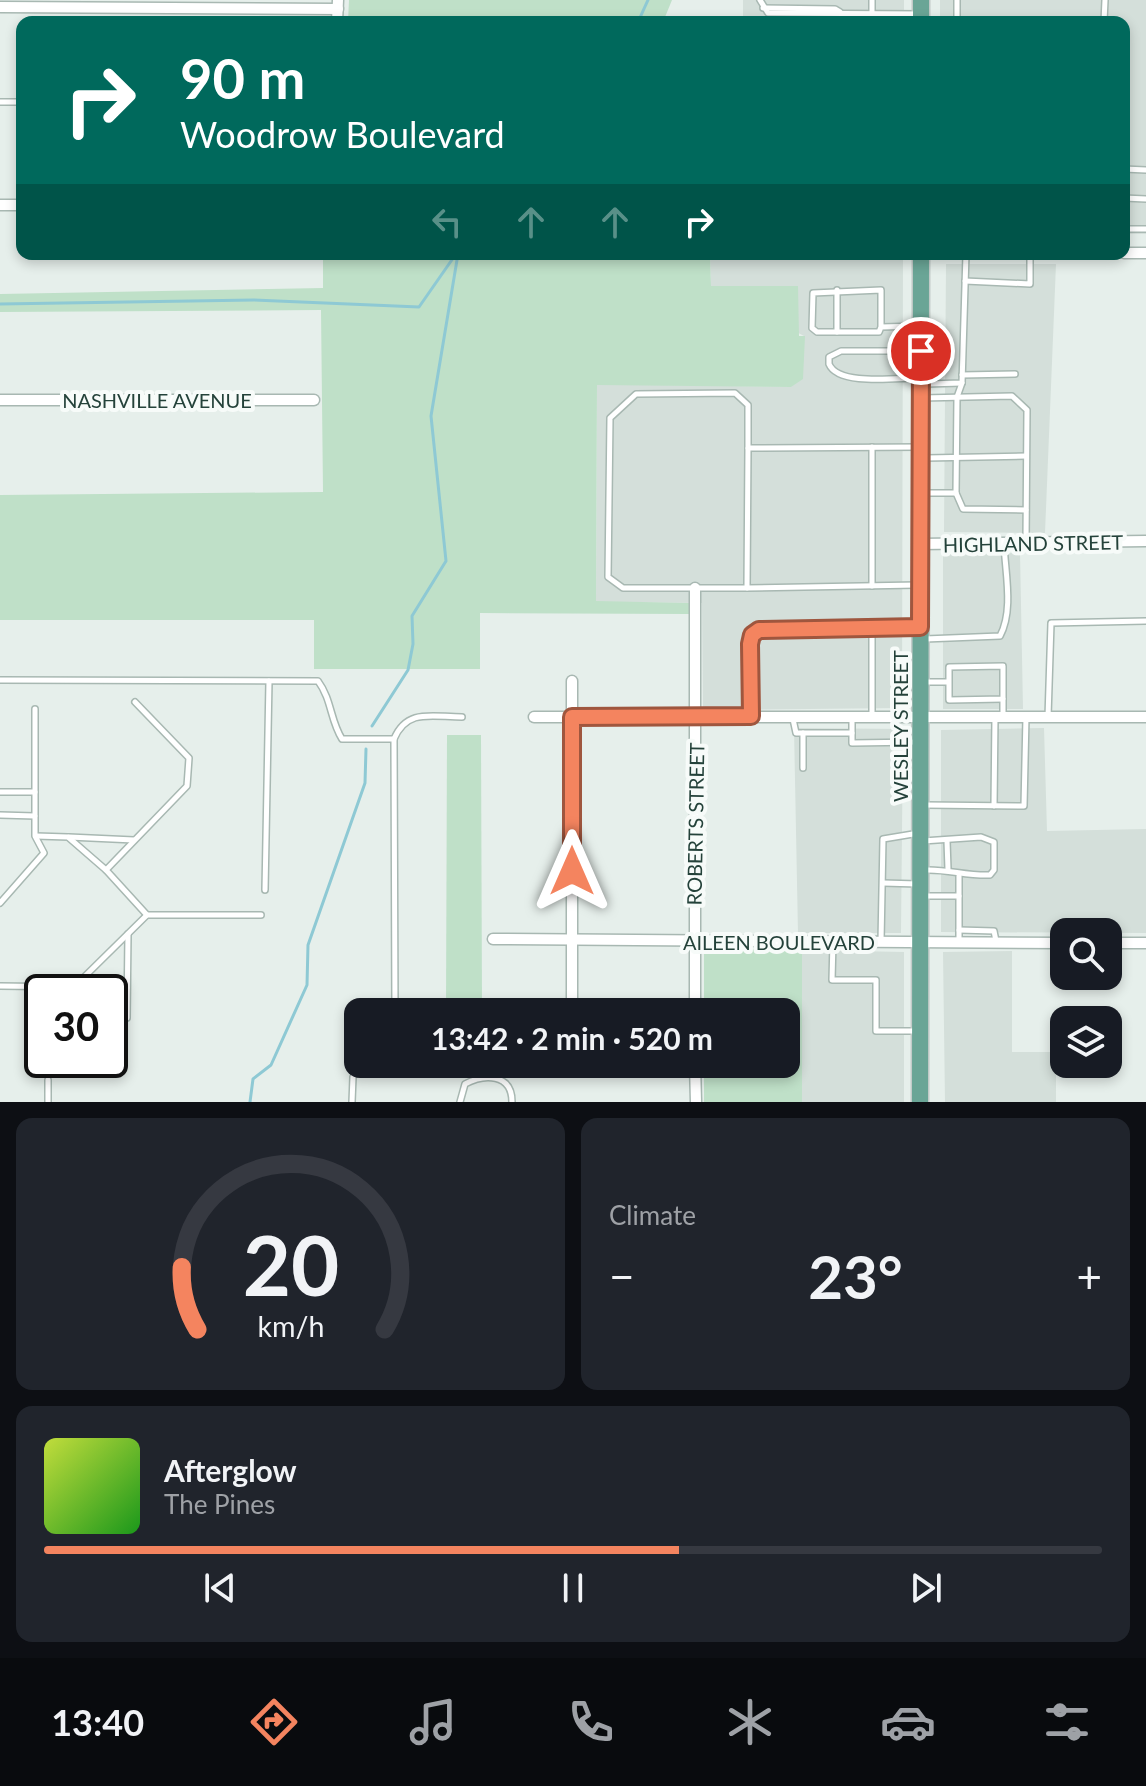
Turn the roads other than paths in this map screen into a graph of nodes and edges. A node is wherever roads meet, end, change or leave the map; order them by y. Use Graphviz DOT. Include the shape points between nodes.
graph roads {
  1 [pos="760,0"];
  2 [pos="872,0"];
  3 [pos="338,4"];
  4 [pos="0,7"];
  5 [pos="921,12"];
  6 [pos="872,14"];
  7 [pos="921,260"];
  8 [pos="966,260"];
  9 [pos="1030,260"];
  10 [pos="965,281"];
  11 [pos="837,290"];
  12 [pos="921,326"];
  13 [pos="881,327"];
  14 [pos="837,332"];
  15 [pos="921,351"];
  16 [pos="1015,374"];
  17 [pos="962,375"];
  18 [pos="962,383"];
  19 [pos="921,387"];
  20 [pos="957,397"];
  21 [pos="0,400"];
  22 [pos="314,400"];
  23 [pos="872,447"];
  24 [pos="748,448"];
  25 [pos="921,453"];
  26 [pos="1026,456"];
  27 [pos="957,458"];
  28 [pos="921,493"];
  29 [pos="956,493"];
  30 [pos="1026,510"];
  31 [pos="1146,541"];
  32 [pos="1004,543"];
  33 [pos="1026,543"];
  34 [pos="920,544"];
  35 [pos="920,585"];
  36 [pos="872,586"];
  37 [pos="695,588"];
  38 [pos="747,588"];
  39 [pos="1146,621"];
  40 [pos="872,628"];
  41 [pos="920,633"];
  42 [pos="0,680"];
  43 [pos="269,681"];
  44 [pos="572,681"];
  45 [pos="920,682"];
  46 [pos="949,682"];
  47 [pos="1003,699"];
  48 [pos="135,702"];
  49 [pos="35,709"];
  50 [pos="696,716"];
  51 [pos="751,716"];
  52 [pos="793,716"];
  53 [pos="809,716"];
  54 [pos="852,716"];
  55 [pos="872,716"];
  56 [pos="920,716"];
  57 [pos="999,716"];
  58 [pos="462,717"];
  59 [pos="534,717"];
  60 [pos="572,717"];
  61 [pos="1026,717"];
  62 [pos="1048,717"];
  63 [pos="1146,717"];
  64 [pos="799,733"];
  65 [pos="811,733"];
  66 [pos="852,733"];
  67 [pos="394,739"];
  68 [pos="920,742"];
  69 [pos="803,768"];
  70 [pos="0,792"];
  71 [pos="35,792"];
  72 [pos="920,805"];
  73 [pos="994,806"];
  74 [pos="0,815"];
  75 [pos="35,816"];
  76 [pos="35,836"];
  77 [pos="68,837"];
  78 [pos="920,837"];
  79 [pos="134,840"];
  80 [pos="947,841"];
  81 [pos="948,869"];
  82 [pos="106,870"];
  83 [pos="959,876"];
  84 [pos="883,883"];
  85 [pos="920,883"];
  86 [pos="265,890"];
  87 [pos="959,896"];
  88 [pos="0,903"];
  89 [pos="147,915"];
  90 [pos="261,915"];
  91 [pos="959,930"];
  92 [pos="128,933"];
  93 [pos="571,938"];
  94 [pos="493,939"];
  95 [pos="694,942"];
  96 [pos="833,942"];
  97 [pos="881,942"];
  98 [pos="920,942"];
  99 [pos="959,943"];
  100 [pos="996,943"];
  101 [pos="1050,943"];
  102 [pos="1122,943"];
  103 [pos="1146,943"];
  104 [pos="87,974"];
  105 [pos="127,974"];
  106 [pos="0,986"];
  107 [pos="24,986"];
  108 [pos="395,998"];
  109 [pos="572,998"];
  110 [pos="695,998"];
  111 [pos="920,1031"];
  112 [pos="353,1078"];
  113 [pos="695,1078"];
  114 [pos="48,1080"];
  115 [pos="48,1102"];
  116 [pos="352,1102"];
  117 [pos="460,1102"];
  118 [pos="512,1102"];
  119 [pos="696,1102"];
  120 [pos="920,1102"];
  1 -- 6 [label="lane" via="768,13"];
  2 -- 6 [label="lane"];
  3 -- 4 [label="street"];
  5 -- 6 [label="lane"];
  7 -- 12 [label="main road, WESLEY STREET"];
  8 -- 10 [label="lane"];
  9 -- 10 [label="lane" via="1030,284"];
  10 -- 17 [label="lane"];
  11 -- 13 [label="lane" via="881,290"];
  11 -- 14 [label="lane"];
  11 -- 14 [label="lane" via="813,293 812,328"];
  12 -- 13 [label="lane"];
  12 -- 15 [label="main road, WESLEY STREET"];
  13 -- 14 [label="lane" via="879,332"];
  15 -- 19 [label="main road, WESLEY STREET"];
  15 -- 19 [label="lane" via="841,351 829,357 837,375"];
  16 -- 17 [label="lane"];
  17 -- 18 [label="lane"];
  18 -- 19 [label="lane"];
  18 -- 20 [label="lane"];
  19 -- 20 [label="lane"];
  19 -- 25 [label="main road, WESLEY STREET"];
  20 -- 26 [label="lane" via="1012,396 1027,410"];
  20 -- 27 [label="lane"];
  21 -- 22 [label="street, NASHVILLE AVENUE"];
  23 -- 24 [label="lane"];
  23 -- 25 [label="lane"];
  23 -- 36 [label="lane"];
  24 -- 37 [label="lane" via="748,405 735,393 636,394 610,418 608,577 623,588"];
  24 -- 38 [label="lane"];
  25 -- 27 [label="lane"];
  25 -- 28 [label="main road, WESLEY STREET"];
  26 -- 27 [label="lane"];
  26 -- 30 [label="lane"];
  27 -- 29 [label="lane"];
  28 -- 29 [label="lane"];
  28 -- 34 [label="main road, WESLEY STREET"];
  29 -- 30 [label="lane" via="963,509"];
  30 -- 33 [label="lane"];
  31 -- 33 [label="street, HIGHLAND STREET"];
  32 -- 33 [label="street, HIGHLAND STREET"];
  32 -- 34 [label="street, HIGHLAND STREET"];
  32 -- 41 [label="lane" via="1007,605 1000,636"];
  34 -- 35 [label="main road, WESLEY STREET"];
  35 -- 36 [label="lane"];
  35 -- 41 [label="main road, WESLEY STREET"];
  36 -- 38 [label="lane"];
  37 -- 38 [label="lane"];
  37 -- 50 [label="street, ROBERTS STREET"];
  39 -- 62 [label="lane" via="1051,623"];
  40 -- 41 [label="lane"];
  40 -- 51 [label="lane" via="768,629 752,635"];
  40 -- 55 [label="lane"];
  41 -- 45 [label="main road, WESLEY STREET"];
  42 -- 43 [label="lane"];
  43 -- 67 [label="lane" via="318,681 329,696 342,739"];
  43 -- 86 [label="lane"];
  44 -- 60 [label="street"];
  45 -- 46 [label="lane"];
  45 -- 56 [label="main road, WESLEY STREET"];
  46 -- 47 [label="lane" via="949,700"];
  46 -- 47 [label="lane" via="949,667 1003,666"];
  47 -- 57 [label="lane"];
  48 -- 79 [label="lane" via="189,758 187,786"];
  49 -- 71 [label="lane"];
  50 -- 51 [label="street"];
  50 -- 60 [label="street"];
  50 -- 95 [label="street, ROBERTS STREET"];
  51 -- 52 [label="street"];
  52 -- 53 [label="street"];
  52 -- 64 [label="lane"];
  53 -- 54 [label="street"];
  53 -- 65 [label="lane"];
  54 -- 55 [label="street"];
  54 -- 66 [label="lane"];
  55 -- 56 [label="street"];
  56 -- 57 [label="street"];
  56 -- 68 [label="main road, WESLEY STREET"];
  57 -- 61 [label="street"];
  57 -- 73 [label="lane"];
  58 -- 67 [label="lane" via="410,717 400,723"];
  59 -- 60 [label="street"];
  60 -- 93 [label="street"];
  61 -- 62 [label="street"];
  61 -- 73 [label="lane" via="1024,806"];
  62 -- 63 [label="street"];
  64 -- 65 [label="lane"];
  64 -- 69 [label="lane"];
  65 -- 66 [label="lane"];
  66 -- 68 [label="lane" via="852,743"];
  67 -- 108 [label="lane"];
  68 -- 72 [label="main road, WESLEY STREET"];
  70 -- 71 [label="lane"];
  71 -- 75 [label="lane"];
  72 -- 73 [label="lane"];
  72 -- 78 [label="main road, WESLEY STREET"];
  74 -- 75 [label="lane"];
  75 -- 76 [label="lane"];
  76 -- 77 [label="lane"];
  76 -- 88 [label="lane" via="44,853"];
  77 -- 79 [label="lane"];
  77 -- 82 [label="lane"];
  78 -- 80 [label="lane"];
  78 -- 84 [label="lane" via="883,839"];
  78 -- 85 [label="main road, WESLEY STREET"];
  79 -- 82 [label="lane"];
  80 -- 81 [label="lane"];
  80 -- 83 [label="lane" via="981,837 994,842 990,875"];
  81 -- 83 [label="lane"];
  81 -- 85 [label="lane"];
  82 -- 89 [label="lane"];
  83 -- 87 [label="lane"];
  84 -- 85 [label="lane"];
  84 -- 97 [label="lane"];
  85 -- 87 [label="lane"];
  85 -- 98 [label="main road, WESLEY STREET"];
  87 -- 91 [label="lane"];
  89 -- 90 [label="lane"];
  89 -- 92 [label="lane"];
  91 -- 99 [label="lane"];
  91 -- 100 [label="lane" via="994,931"];
  92 -- 104 [label="lane"];
  92 -- 105 [label="lane"];
  93 -- 94 [label="street, AILEEN BOULEVARD"];
  93 -- 95 [label="street, AILEEN BOULEVARD"];
  93 -- 109 [label="street"];
  95 -- 96 [label="street, AILEEN BOULEVARD"];
  95 -- 110 [label="street, ROBERTS STREET"];
  96 -- 97 [label="street, AILEEN BOULEVARD"];
  96 -- 111 [label="lane" via="832,980 876,980 876,1031"];
  97 -- 98 [label="street, AILEEN BOULEVARD"];
  98 -- 99 [label="street, AILEEN BOULEVARD"];
  98 -- 111 [label="main road, WESLEY STREET"];
  99 -- 100 [label="street, AILEEN BOULEVARD"];
  100 -- 101 [label="street, AILEEN BOULEVARD"];
  102 -- 103 [label="street"];
  106 -- 107 [label="lane"];
  111 -- 120 [label="main road, WESLEY STREET"];
  112 -- 116 [label="lane"];
  113 -- 119 [label="street"];
  114 -- 115 [label="lane"];
  117 -- 118 [label="lane" via="465,1084 479,1077 506,1083"];
}
